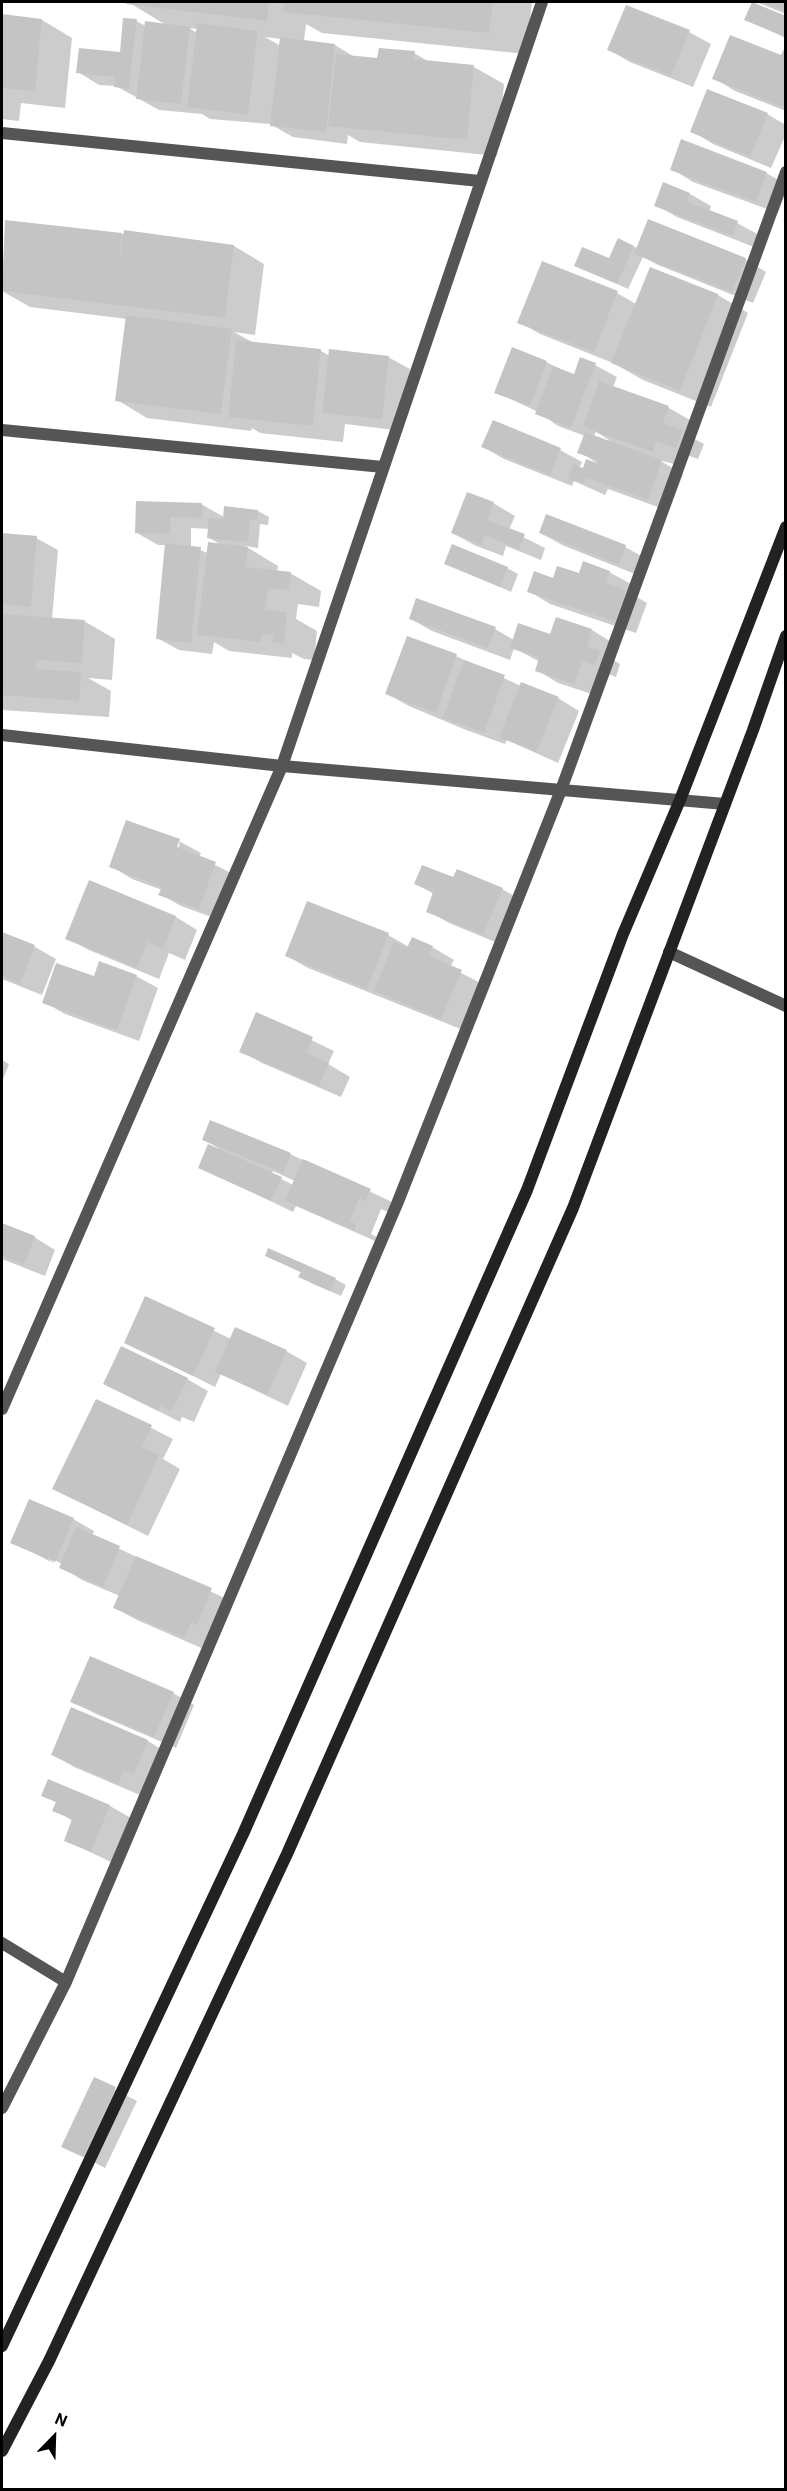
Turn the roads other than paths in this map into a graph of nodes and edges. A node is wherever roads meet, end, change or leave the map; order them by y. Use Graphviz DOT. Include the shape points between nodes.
graph roads {
  1 [pos="542,2"];
  2 [pos="2,133"];
  3 [pos="786,172"];
  4 [pos="480,181"];
  5 [pos="2,430"];
  6 [pos="383,467"];
  7 [pos="786,527"];
  8 [pos="786,636"];
  9 [pos="2,735"];
  10 [pos="282,766"];
  11 [pos="561,790"];
  12 [pos="680,800"];
  13 [pos="725,804"];
  14 [pos="669,952"];
  15 [pos="786,1006"];
  16 [pos="2,1409"];
  17 [pos="2,1943"];
  18 [pos="66,1982"];
  19 [pos="2,2108"];
  20 [pos="2,2346"];
  21 [pos="2,2451"];
  1 -- 4 [label="street"];
  2 -- 4 [label="street"];
  3 -- 11 [label="street"];
  4 -- 6 [label="street"];
  5 -- 6 [label="street"];
  6 -- 10 [label="street"];
  7 -- 12 [label="street"];
  8 -- 13 [label="street"];
  9 -- 10 [label="street"];
  10 -- 11 [label="street"];
  10 -- 16 [label="street"];
  11 -- 12 [label="street"];
  11 -- 18 [label="street" via="398,1204"];
  12 -- 13 [label="street"];
  12 -- 20 [label="street" via="623,934 522,1201 243,1834"];
  13 -- 14 [label="street"];
  14 -- 15 [label="street"];
  14 -- 21 [label="street" via="573,1208 287,1854 49,2361"];
  17 -- 18 [label="street"];
  18 -- 19 [label="street"];
}
